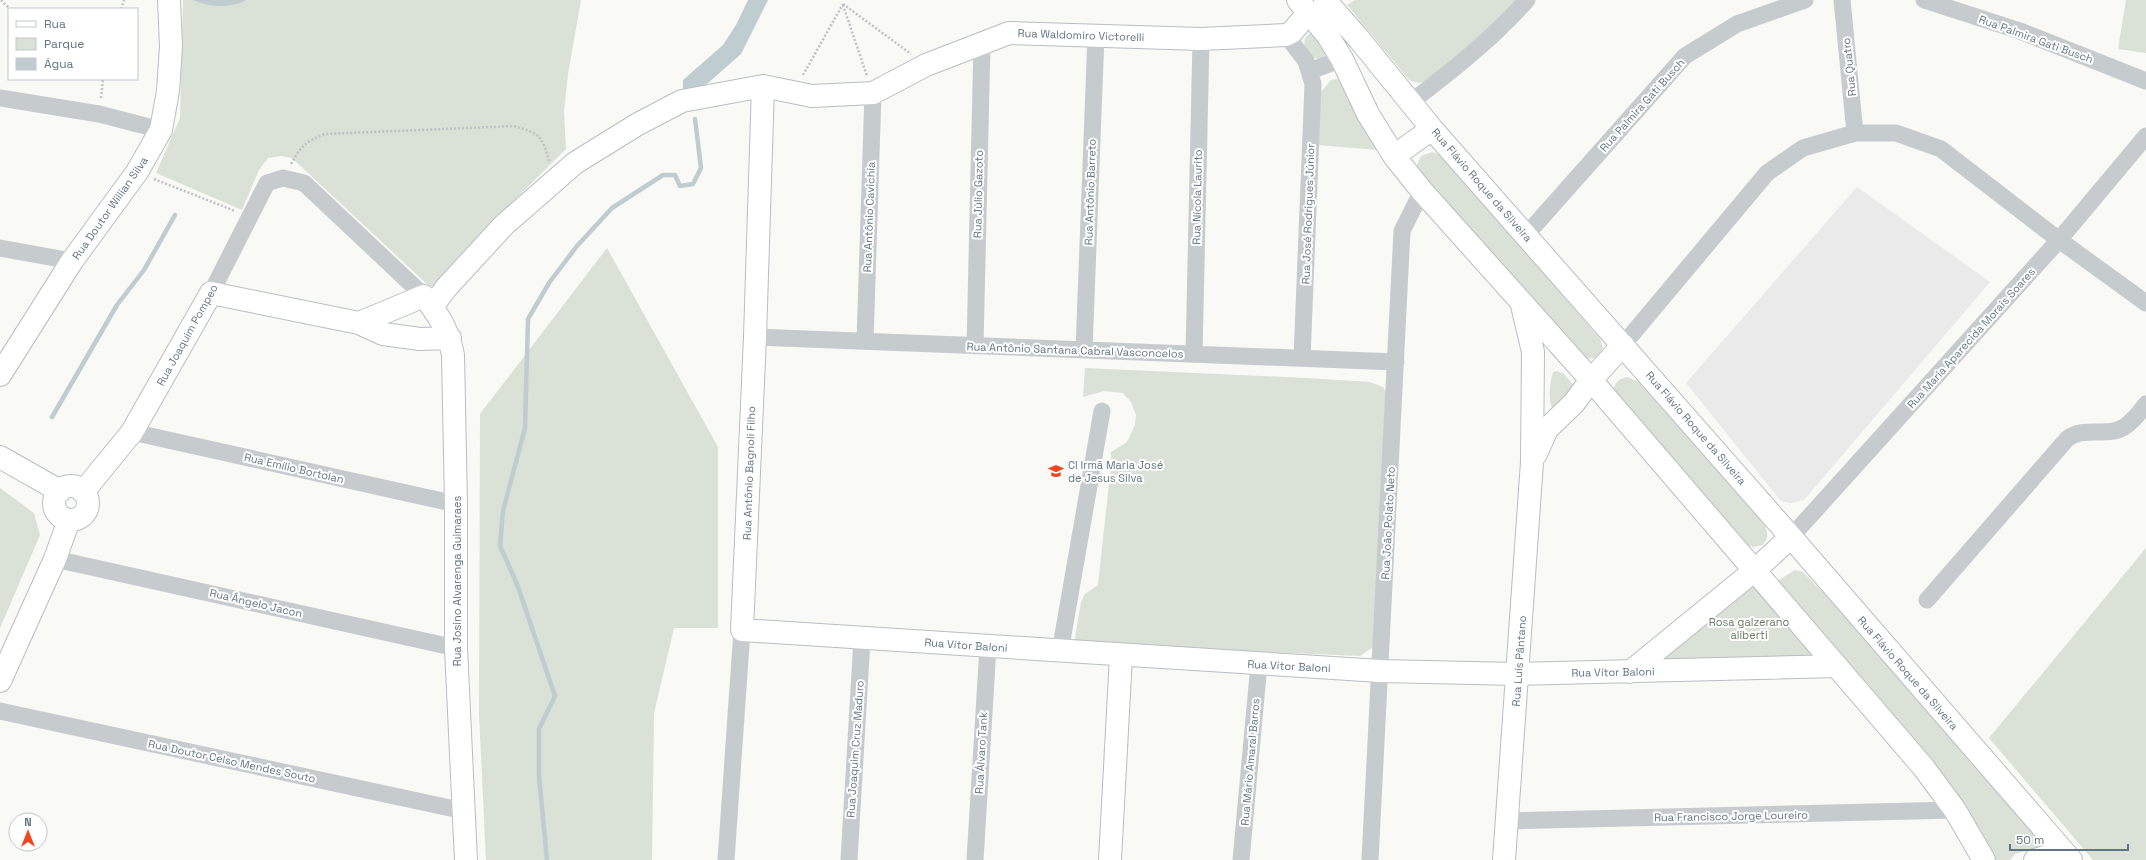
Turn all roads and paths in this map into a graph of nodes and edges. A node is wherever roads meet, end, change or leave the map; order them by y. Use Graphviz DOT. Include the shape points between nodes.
graph roads {
  1 [pos="0,0"];
  2 [pos="169,0"];
  3 [pos="1527,0"];
  4 [pos="1805,0"];
  5 [pos="1842,0"];
  6 [pos="1924,0"];
  7 [pos="843,4"];
  8 [pos="1310,4"];
  9 [pos="9,8"];
  10 [pos="1096,35"];
  11 [pos="1286,35"];
  12 [pos="1200,39"];
  13 [pos="982,43"];
  14 [pos="1342,59"];
  15 [pos="926,65"];
  16 [pos="1310,71"];
  17 [pos="2146,81"];
  18 [pos="763,86"];
  19 [pos="794,91"];
  20 [pos="873,93"];
  21 [pos="0,98"];
  22 [pos="1411,102"];
  23 [pos="1432,129"];
  24 [pos="161,130"];
  25 [pos="1855,133"];
  26 [pos="2146,136"];
  27 [pos="1394,156"];
  28 [pos="283,178"];
  29 [pos="155,179"];
  30 [pos="554,182"];
  31 [pos="1422,191"];
  32 [pos="241,214"];
  33 [pos="1526,235"];
  34 [pos="2059,240"];
  35 [pos="0,248"];
  36 [pos="72,261"];
  37 [pos="211,293"];
  38 [pos="428,301"];
  39 [pos="1521,303"];
  40 [pos="2146,303"];
  41 [pos="359,323"];
  42 [pos="755,337"];
  43 [pos="450,338"];
  44 [pos="865,341"];
  45 [pos="1623,345"];
  46 [pos="975,346"];
  47 [pos="1084,350"];
  48 [pos="1194,354"];
  49 [pos="1302,358"];
  50 [pos="1396,362"];
  51 [pos="0,375"];
  52 [pos="1591,380"];
  53 [pos="1574,403"];
  54 [pos="2146,404"];
  55 [pos="1614,407"];
  56 [pos="1102,411"];
  57 [pos="132,432"];
  58 [pos="0,457"];
  59 [pos="1532,462"];
  60 [pos="60,491"];
  61 [pos="83,492"];
  62 [pos="456,504"];
  63 [pos="69,520"];
  64 [pos="1791,537"];
  65 [pos="56,559"];
  66 [pos="1755,570"];
  67 [pos="1927,600"];
  68 [pos="742,630"];
  69 [pos="862,639"];
  70 [pos="988,647"];
  71 [pos="456,648"];
  72 [pos="1060,652"];
  73 [pos="1121,656"];
  74 [pos="1259,664"];
  75 [pos="1837,666"];
  76 [pos="1380,671"];
  77 [pos="1630,672"];
  78 [pos="1518,674"];
  79 [pos="0,681"];
  80 [pos="0,711"];
  81 [pos="1955,810"];
  82 [pos="464,811"];
  83 [pos="1507,821"];
  84 [pos="1977,854"];
  85 [pos="2069,858"];
  86 [pos="466,860"];
  87 [pos="726,860"];
  88 [pos="849,860"];
  89 [pos="975,860"];
  90 [pos="1110,860"];
  91 [pos="1241,860"];
  92 [pos="1370,860"];
  93 [pos="1504,860"];
  94 [pos="2035,860"];
  1 -- 9 [label="path"];
  2 -- 24 [label="street, Rua Doutor Willian Silva" via="171,46 168,90"];
  3 -- 22 [label="street" via="1464,62"];
  4 -- 33 [label="street, Rua Palmira Gati Busch" via="1737,24 1685,56"];
  5 -- 25 [label="street, Rua Quatro"];
  6 -- 17 [label="street, Rua Palmira Gati Busch" via="2020,31"];
  7 -- 15 [label="path"];
  7 -- 19 [label="path"];
  7 -- 20 [label="path"];
  8 -- 11 [label="street"];
  8 -- 14 [label="street"];
  8 -- 22 [label="street, Rua Flávio Roque da Silveira"];
  10 -- 12 [label="street, Rua Waldomiro Victorelli"];
  10 -- 13 [label="street, Rua Waldomiro Victorelli" via="1009,33"];
  10 -- 47 [label="street, Rua Antônio Barreto"];
  11 -- 12 [label="street, Rua Waldomiro Victorelli"];
  11 -- 16 [label="street, Rua José Rodrigues Júnior" via="1306,61"];
  12 -- 48 [label="street, Rua Nícola Laurito"];
  13 -- 15 [label="street, Rua Waldomiro Victorelli"];
  13 -- 46 [label="street, Rua Júlio Gazoto"];
  14 -- 16 [label="street"];
  14 -- 27 [label="street" via="1368,114"];
  15 -- 20 [label="street, Rua Waldomiro Victorelli"];
  16 -- 49 [label="street, Rua José Rodrigues Júnior" via="1313,84"];
  18 -- 19 [label="street, Rua Waldomiro Victorelli"];
  18 -- 30 [label="street" via="682,101 575,163"];
  18 -- 42 [label="street, Rua Antônio Bagnoli Filho"];
  19 -- 20 [label="street, Rua Waldomiro Victorelli" via="812,96"];
  20 -- 44 [label="street, Rua Antônio Cavichia"];
  21 -- 24 [label="street" via="99,114"];
  22 -- 23 [label="street, Rua Flávio Roque da Silveira"];
  23 -- 27 [label="street"];
  23 -- 33 [label="street, Rua Flávio Roque da Silveira"];
  24 -- 36 [label="street, Rua Doutor Willian Silva" via="137,172"];
  25 -- 34 [label="street" via="1896,133 1941,149"];
  25 -- 45 [label="street" via="1803,148 1767,173"];
  26 -- 34 [label="street, Rua Maria Aparecida Morais Soares"];
  27 -- 31 [label="street"];
  28 -- 30 [label="path" via="299,149 309,140 325,134 514,126 534,131 544,144"];
  28 -- 37 [label="street, Rua Joaquim Pompeo" via="267,183"];
  28 -- 38 [label="street" via="304,183"];
  29 -- 32 [label="path"];
  30 -- 38 [label="street" via="504,225 446,288"];
  31 -- 39 [label="street"];
  31 -- 50 [label="street, Rua João Polato Neto" via="1402,231"];
  33 -- 45 [label="street, Rua Flávio Roque da Silveira"];
  34 -- 40 [label="street"];
  34 -- 64 [label="street, Rua Maria Aparecida Morais Soares"];
  35 -- 36 [label="street"];
  36 -- 51 [label="street, Rua Doutor Willian Silva"];
  37 -- 41 [label="street"];
  37 -- 57 [label="street, Rua Joaquim Pompeo"];
  38 -- 41 [label="street"];
  38 -- 43 [label="street, Rua Josino Alvarenga Guimaraes" via="442,319"];
  39 -- 52 [label="street"];
  39 -- 59 [label="street, Rua Luís Pântano" via="1533,352"];
  41 -- 43 [label="street" via="383,334 420,339"];
  42 -- 44 [label="street, Rua Antônio Santana Cabral Vasconcelos"];
  42 -- 68 [label="street, Rua Antônio Bagnoli Filho"];
  43 -- 62 [label="street, Rua Josino Alvarenga Guimaraes" via="453,355"];
  44 -- 46 [label="street, Rua Antônio Santana Cabral Vasconcelos"];
  45 -- 52 [label="street, Rua Luís Pântano"];
  45 -- 64 [label="street, Rua Flávio Roque da Silveira"];
  46 -- 47 [label="street, Rua Antônio Santana Cabral Vasconcelos"];
  47 -- 48 [label="street, Rua Antônio Santana Cabral Vasconcelos"];
  48 -- 49 [label="street, Rua Antônio Santana Cabral Vasconcelos"];
  49 -- 50 [label="street, Rua Antônio Santana Cabral Vasconcelos"];
  50 -- 76 [label="street, Rua João Polato Neto"];
  52 -- 53 [label="street, Rua Luís Pântano"];
  52 -- 55 [label="street"];
  53 -- 55 [label="street"];
  53 -- 59 [label="street, Rua Luís Pântano" via="1547,429"];
  54 -- 67 [label="street" via="2124,427 2112,431 2081,432 2067,438"];
  55 -- 66 [label="street"];
  56 -- 72 [label="street"];
  57 -- 61 [label="street, Rua Joaquim Pompeo"];
  57 -- 62 [label="street, Rua Emílio Bortolan"];
  58 -- 60 [label="street"];
  59 -- 78 [label="street, Rua Luís Pântano"];
  60 -- 61 [label="street" via="74,487"];
  60 -- 63 [label="street" via="54,500 54,506 59,516"];
  61 -- 63 [label="street" via="88,503 84,513 75,520"];
  62 -- 71 [label="street, Rua Josino Alvarenga Guimaraes"];
  63 -- 65 [label="street"];
  64 -- 66 [label="street"];
  64 -- 85 [label="street, Rua Flávio Roque da Silveira"];
  65 -- 71 [label="street, Rua Ângelo Jacon"];
  65 -- 79 [label="street"];
  66 -- 75 [label="street"];
  66 -- 77 [label="street"];
  68 -- 69 [label="street, Rua Vítor Baloni"];
  68 -- 87 [label="street, Rua Antônio Bagnoli Filho"];
  69 -- 70 [label="street, Rua Vítor Baloni"];
  69 -- 88 [label="street, Rua Joaquim Cruz Maduro"];
  70 -- 72 [label="street, Rua Vítor Baloni"];
  70 -- 89 [label="street, Rua Álvaro Tank"];
  71 -- 82 [label="street, Rua Josino Alvarenga Guimaraes"];
  72 -- 73 [label="street, Rua Vítor Baloni"];
  73 -- 74 [label="street, Rua Vítor Baloni"];
  73 -- 90 [label="street"];
  74 -- 76 [label="street, Rua Vítor Baloni"];
  74 -- 91 [label="street, Rua Mário Amaral Barros"];
  75 -- 77 [label="street, Rua Vítor Baloni"];
  75 -- 81 [label="street" via="1924,768"];
  76 -- 78 [label="street, Rua Vítor Baloni"];
  76 -- 92 [label="street, Rua João Polato Neto"];
  77 -- 78 [label="street, Rua Vítor Baloni"];
  78 -- 83 [label="street, Rua Luís Pântano"];
  80 -- 82 [label="street, Rua Doutor Celso Mendes Souto"];
  81 -- 83 [label="street, Rua Francisco Jorge Loureiro"];
  81 -- 84 [label="street"];
  82 -- 86 [label="street, Rua Josino Alvarenga Guimaraes"];
  83 -- 93 [label="street, Rua Luís Pântano"];
  85 -- 94 [label="street" via="2048,856"];
}
